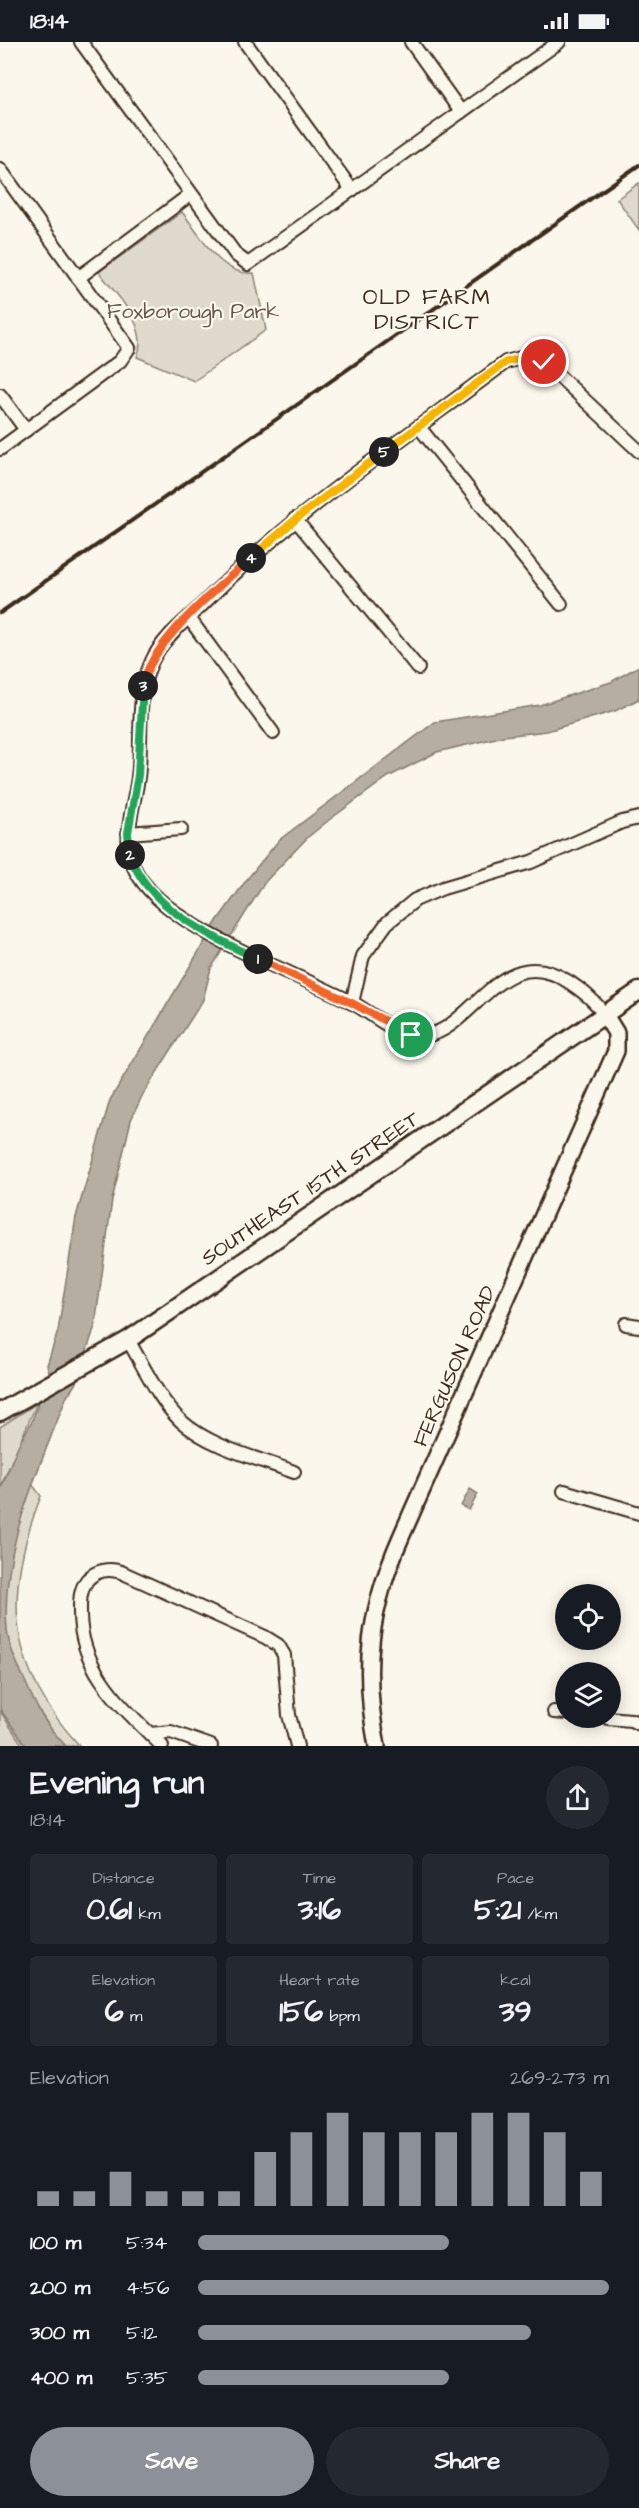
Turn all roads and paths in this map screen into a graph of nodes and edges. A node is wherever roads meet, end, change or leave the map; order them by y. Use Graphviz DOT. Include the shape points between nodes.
graph roads {
  1 [pos="81,42"];
  2 [pos="245,42"];
  3 [pos="411,42"];
  4 [pos="559,42"];
  5 [pos="461,112"];
  6 [pos="0,169"];
  7 [pos="352,190"];
  8 [pos="191,194"];
  9 [pos="78,278"];
  10 [pos="0,395"];
  11 [pos="419,427"];
  12 [pos="26,430"];
  13 [pos="0,449"];
  14 [pos="639,452"];
  15 [pos="296,519"];
  16 [pos="561,604"];
  17 [pos="189,618"];
  18 [pos="418,668"];
  19 [pos="273,733"];
  20 [pos="639,818"];
  21 [pos="181,829"];
  22 [pos="128,833"];
  23 [pos="639,991"];
  24 [pos="352,1003"];
  25 [pos="605,1015"];
  26 [pos="128,1340"];
  27 [pos="0,1412"];
  28 [pos="294,1472"];
  29 [pos="564,1491"];
  30 [pos="639,1513"];
  31 [pos="621,1719"];
  32 [pos="639,1724"];
  33 [pos="150,1734"];
  34 [pos="162,1746"];
  35 [pos="211,1746"];
  36 [pos="297,1746"];
  37 [pos="377,1746"];
  1 -- 8 [label="street"];
  2 -- 7 [label="street"];
  3 -- 5 [label="street"];
  4 -- 5 [label="street"];
  5 -- 7 [label="street"];
  6 -- 9 [label="street"];
  7 -- 8 [label="street" via="248,264 236,255"];
  8 -- 9 [label="street"];
  9 -- 12 [label="street" via="129,348 120,361"];
  10 -- 12 [label="street"];
  11 -- 14 [label="street" via="506,362 525,357 544,362"];
  11 -- 15 [label="street"];
  11 -- 16 [label="street"];
  12 -- 13 [label="street"];
  15 -- 17 [label="street" via="246,561"];
  15 -- 18 [label="street"];
  17 -- 19 [label="street"];
  17 -- 22 [label="street" via="153,657 144,682 138,775"];
  20 -- 24 [label="street" via="531,862 415,900 387,923 363,956"];
  21 -- 22 [label="street"];
  22 -- 24 [label="street" via="129,854 145,886 161,902 231,945"];
  23 -- 25 [label="main road, SOUTHEAST 15TH STREET"];
  24 -- 25 [label="street" via="411,1035 429,1036 453,1023 498,984 532,970 548,971 562,978 591,996"];
  25 -- 26 [label="main road, SOUTHEAST 15TH STREET"];
  25 -- 37 [label="street, FERGUSON ROAD" via="616,1033 616,1051 401,1537 377,1600 368,1673"];
  26 -- 27 [label="main road, SOUTHEAST 15TH STREET"];
  26 -- 28 [label="street" via="181,1421 216,1443"];
  29 -- 30 [label="street"];
  31 -- 32 [label="street"];
  33 -- 34 [label="street"];
  33 -- 35 [label="street" via="171,1732"];
  33 -- 36 [label="street" via="119,1705 85,1651 80,1592 88,1579 111,1569 278,1645 284,1655 289,1715"];
}
